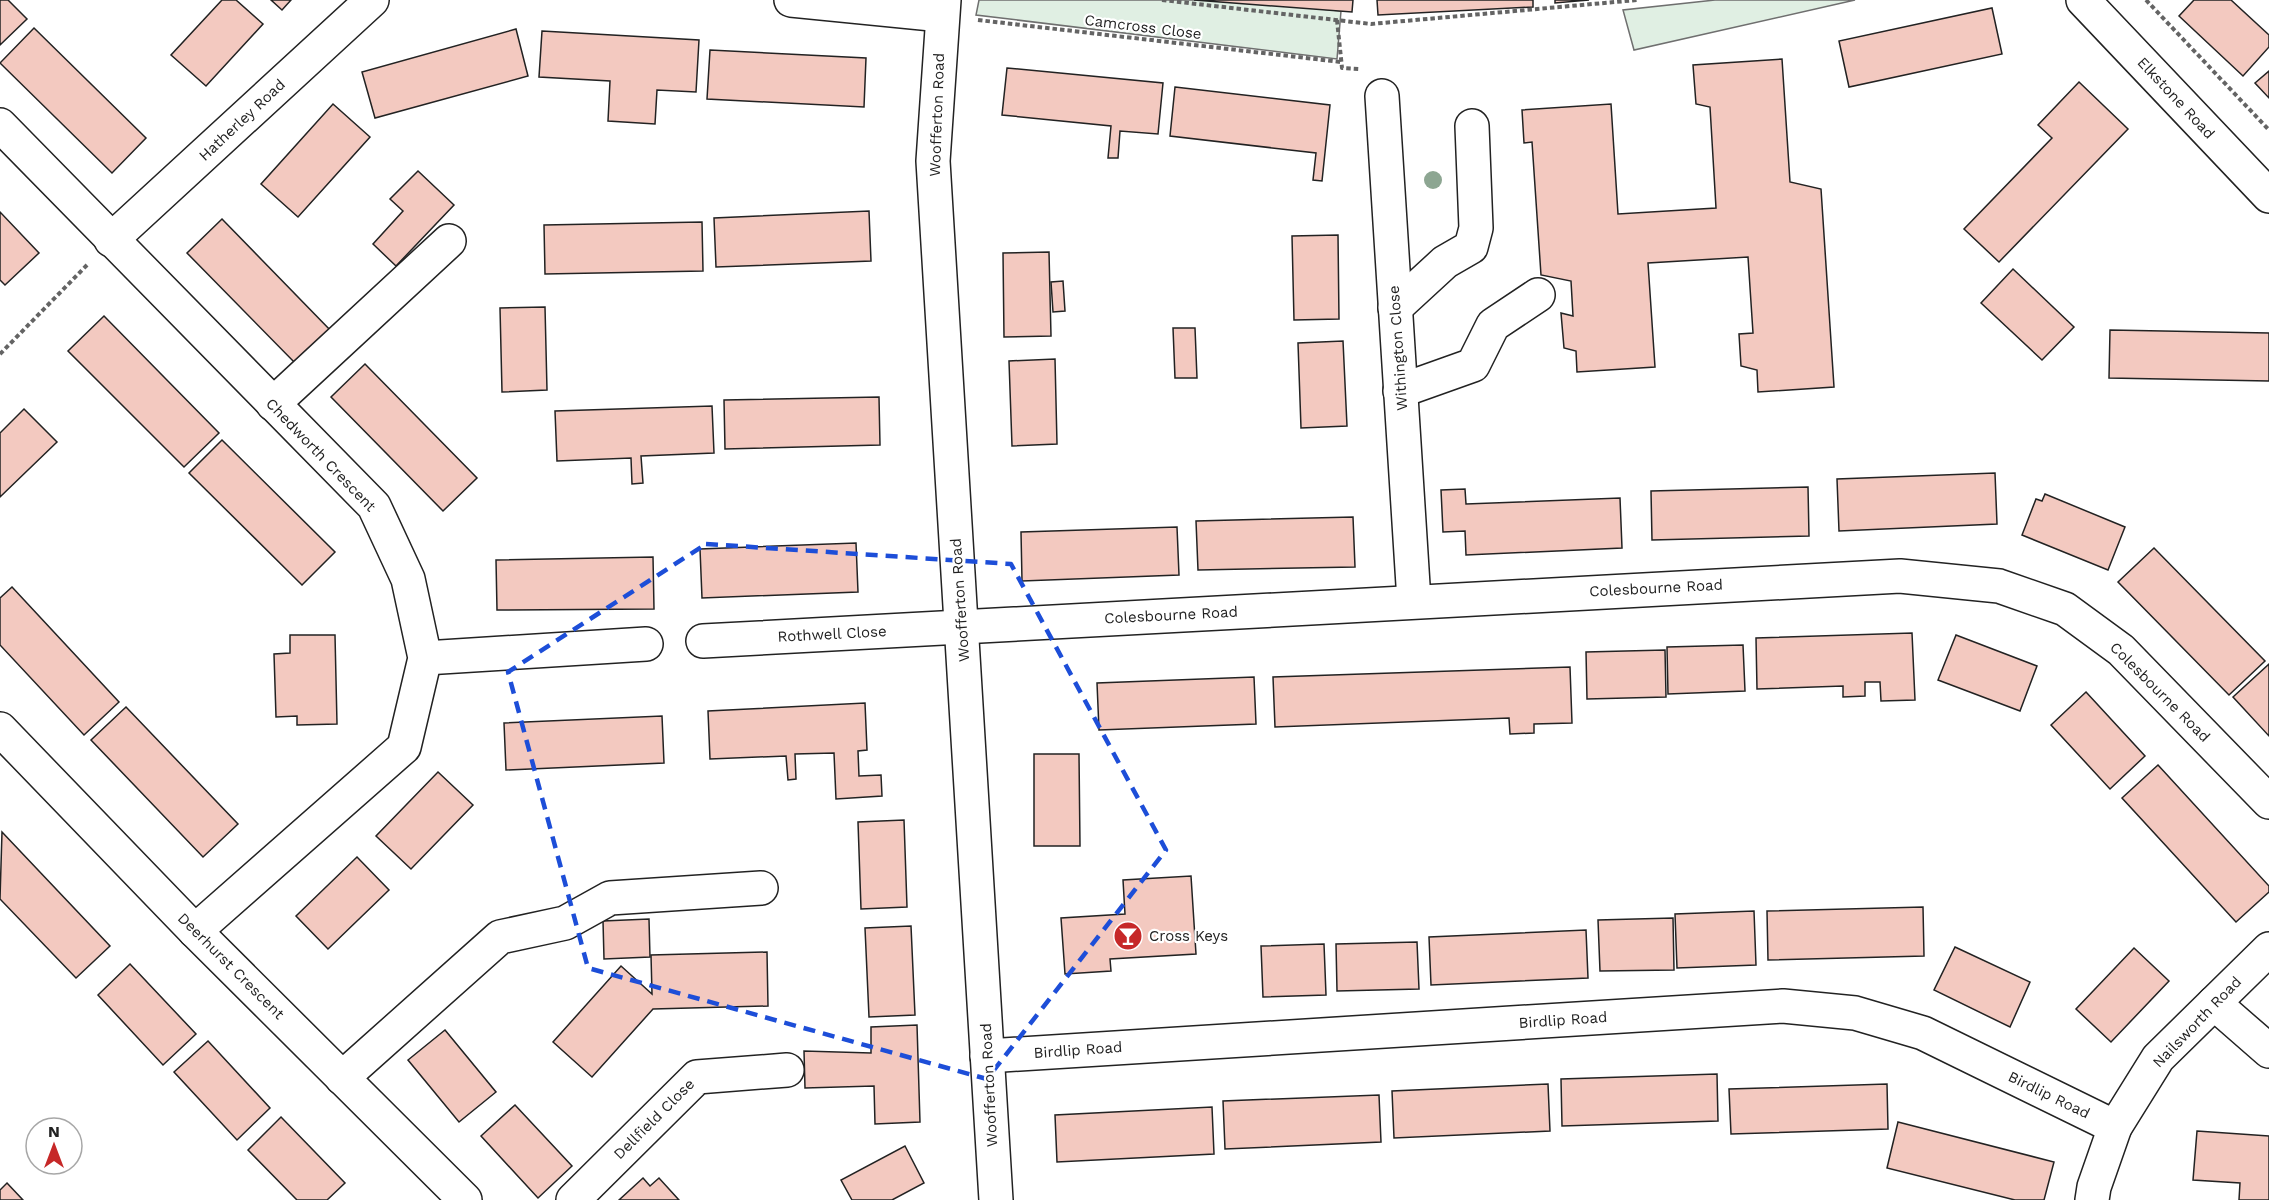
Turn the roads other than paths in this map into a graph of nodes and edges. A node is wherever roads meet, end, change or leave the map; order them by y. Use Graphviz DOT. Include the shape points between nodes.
graph roads {
  1 [pos="372,0"];
  2 [pos="791,0"];
  3 [pos="2084,0"];
  4 [pos="943,8"];
  5 [pos="1382,96"];
  6 [pos="0,125"];
  7 [pos="1472,126"];
  8 [pos="2269,196"];
  9 [pos="111,240"];
  10 [pos="449,241"];
  11 [pos="1538,295"];
  12 [pos="1395,308"];
  13 [pos="1400,391"];
  14 [pos="273,404"];
  15 [pos="1414,601"];
  16 [pos="962,626"];
  17 [pos="703,641"];
  18 [pos="646,644"];
  19 [pos="425,658"];
  20 [pos="0,729"];
  21 [pos="2269,802"];
  22 [pos="761,888"];
  23 [pos="195,931"];
  24 [pos="2269,949"];
  25 [pos="2214,1002"];
  26 [pos="2269,1052"];
  27 [pos="987,1056"];
  28 [pos="787,1070"];
  29 [pos="342,1078"];
  30 [pos="2115,1128"];
  31 [pos="465,1200"];
  32 [pos="573,1200"];
  33 [pos="996,1200"];
  34 [pos="2092,1200"];
  1 -- 9 [label="street, Hatherley Road"];
  2 -- 4 [label="street"];
  3 -- 8 [label="street, Elkstone Road"];
  4 -- 16 [label="street, Woofferton Road" via="933,161"];
  5 -- 12 [label="street, Withington Close"];
  6 -- 9 [label="street, Chedworth Crescent"];
  7 -- 12 [label="street" via="1476,228 1471,247 1445,262"];
  9 -- 14 [label="street, Chedworth Crescent"];
  10 -- 14 [label="street"];
  11 -- 13 [label="street" via="1493,325 1473,365"];
  12 -- 13 [label="street, Withington Close"];
  13 -- 15 [label="street, Withington Close"];
  14 -- 19 [label="street, Chedworth Crescent" via="374,506 408,579"];
  15 -- 16 [label="street, Colesbourne Road"];
  15 -- 21 [label="street, Colesbourne Road" via="1900,576 1999,586 2065,609 2121,650"];
  16 -- 17 [label="street, Rothwell Close"];
  16 -- 27 [label="street, Woofferton Road"];
  18 -- 19 [label="street"];
  19 -- 23 [label="street, Chedworth Crescent" via="404,747"];
  20 -- 23 [label="street, Deerhurst Crescent"];
  22 -- 29 [label="street" via="610,898 565,923 500,937"];
  23 -- 29 [label="street, Deerhurst Crescent"];
  24 -- 25 [label="street, Nailsworth Road"];
  25 -- 26 [label="street"];
  25 -- 30 [label="street, Nailsworth Road" via="2158,1058"];
  27 -- 30 [label="street, Birdlip Road" via="1784,1006 1855,1013 1923,1033"];
  27 -- 33 [label="street, Woofferton Road"];
  28 -- 32 [label="street, Dellfield Close" via="697,1077"];
  29 -- 31 [label="street, Deerhurst Crescent"];
  30 -- 34 [label="street, Nailsworth Road"];
}
